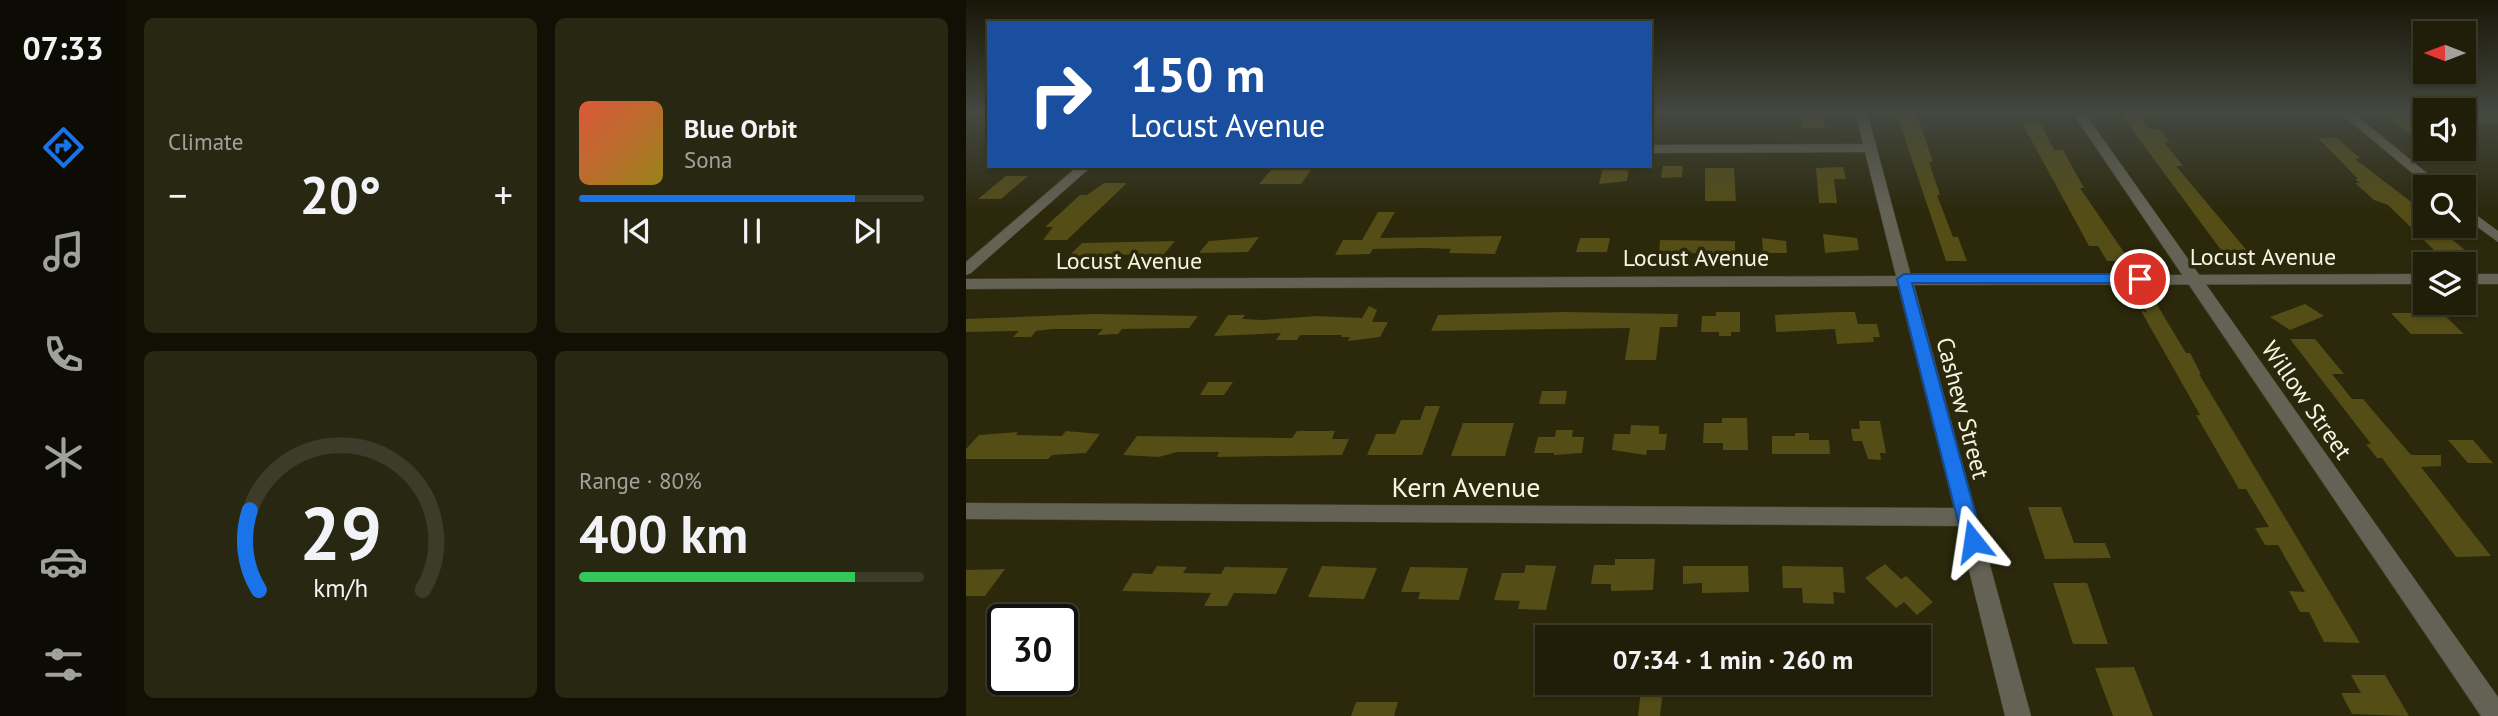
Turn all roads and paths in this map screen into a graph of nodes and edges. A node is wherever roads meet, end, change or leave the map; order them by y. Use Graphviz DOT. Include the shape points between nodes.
graph roads {
  1 [pos="2101,145"];
  2 [pos="2386,145"];
  3 [pos="1870,148"];
  4 [pos="1652,149"];
  5 [pos="1084,168"];
  6 [pos="2422,175"];
  7 [pos="2476,220"];
  8 [pos="2498,238"];
  9 [pos="966,270"];
  10 [pos="1904,279"];
  11 [pos="2193,279"];
  12 [pos="2413,279"];
  13 [pos="2476,279"];
  14 [pos="2498,279"];
  15 [pos="966,284"];
  16 [pos="966,511"];
  17 [pos="1966,517"];
  18 [pos="2018,716"];
  19 [pos="2496,716"];
  1 -- 11 [label="street, Willow Street"];
  2 -- 6 [label="street"];
  3 -- 4 [label="street"];
  3 -- 10 [label="street, Cashew Street"];
  5 -- 9 [label="street"];
  7 -- 8 [label="street"];
  10 -- 11 [label="street, Locust Avenue"];
  10 -- 15 [label="street, Locust Avenue"];
  10 -- 17 [label="street, Cashew Street"];
  11 -- 12 [label="street, Locust Avenue"];
  11 -- 19 [label="street, Willow Street"];
  13 -- 14 [label="street"];
  16 -- 17 [label="street, Kern Avenue"];
  17 -- 18 [label="street, Cashew Street"];
}
